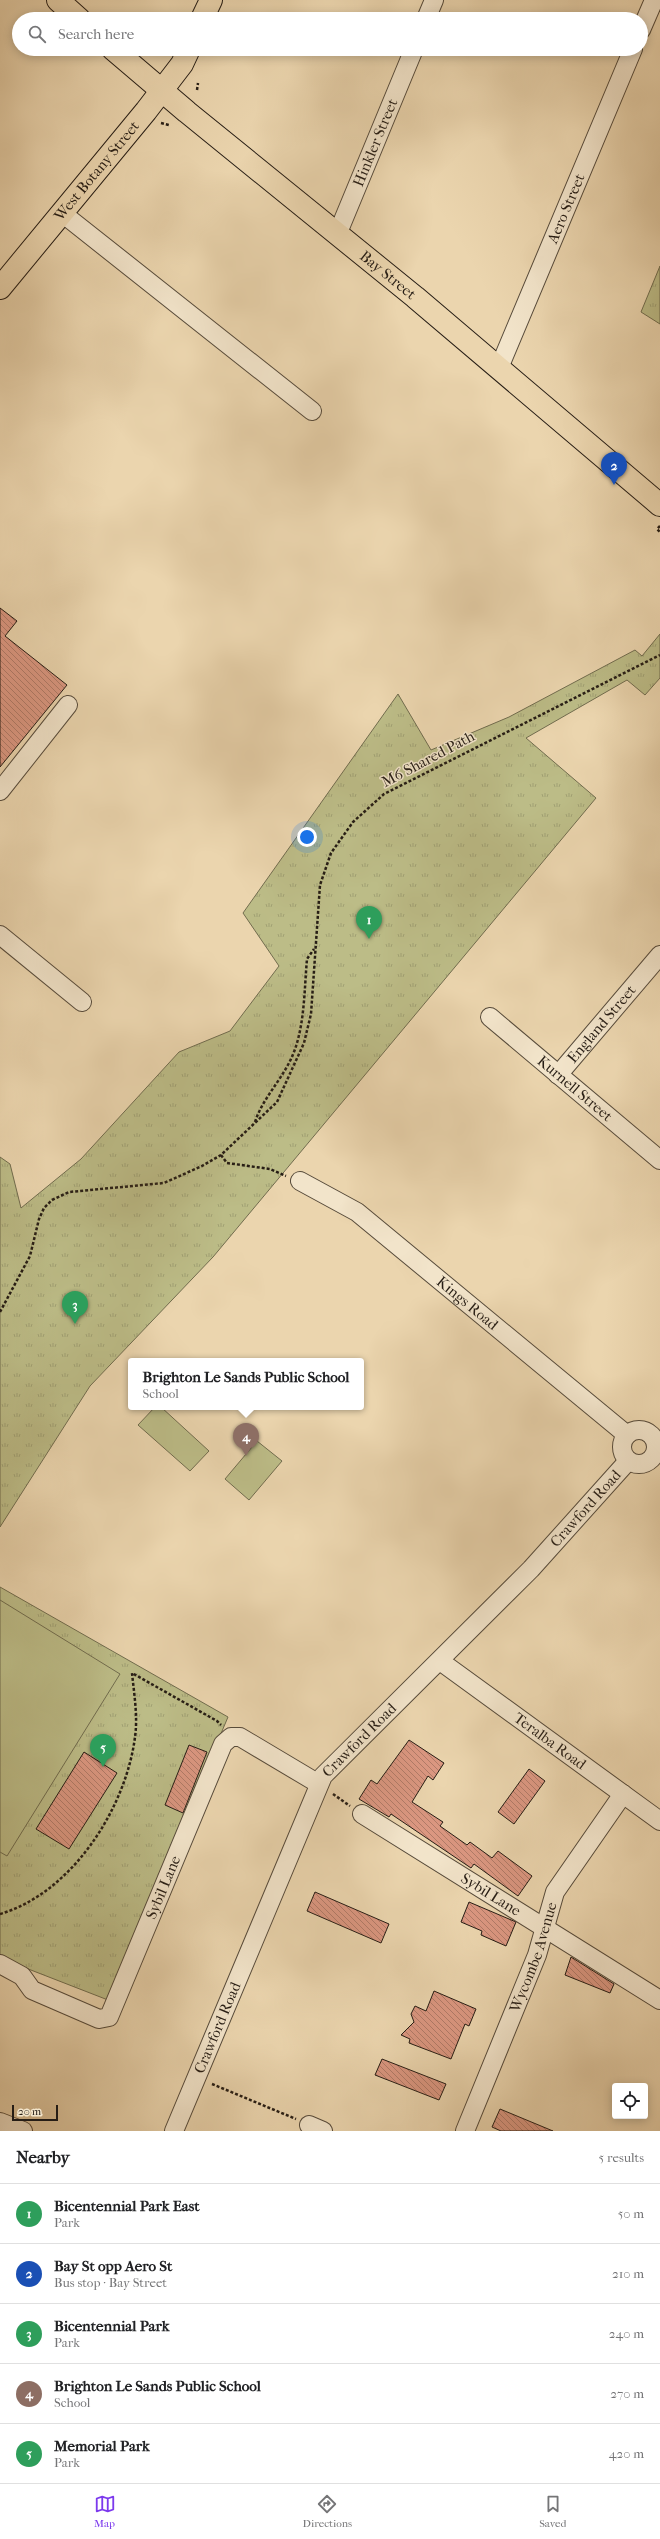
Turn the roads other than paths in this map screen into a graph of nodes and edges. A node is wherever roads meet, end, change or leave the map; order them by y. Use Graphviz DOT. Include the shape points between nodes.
graph roads {
  1 [pos="58,0"];
  2 [pos="211,0"];
  3 [pos="434,0"];
  4 [pos="654,0"];
  5 [pos="71,12"];
  6 [pos="205,12"];
  7 [pos="429,12"];
  8 [pos="648,14"];
  9 [pos="121,56"];
  10 [pos="186,56"];
  11 [pos="411,56"];
  12 [pos="630,56"];
  13 [pos="161,91"];
  14 [pos="62,213"];
  15 [pos="337,235"];
  16 [pos="0,288"];
  17 [pos="499,368"];
  18 [pos="312,411"];
  19 [pos="660,505"];
  20 [pos="68,705"];
  21 [pos="0,791"];
  22 [pos="0,936"];
  23 [pos="660,954"];
  24 [pos="82,1002"];
  25 [pos="490,1017"];
  26 [pos="558,1075"];
  27 [pos="660,1160"];
  28 [pos="300,1181"];
  29 [pos="655,1429"];
  30 [pos="627,1435"];
  31 [pos="628,1461"];
  32 [pos="655,1464"];
  33 [pos="440,1661"];
  34 [pos="319,1784"];
  35 [pos="623,1794"];
  36 [pos="362,1814"];
  37 [pos="660,1821"];
  38 [pos="544,1928"];
  39 [pos="0,1964"];
  40 [pos="660,2000"];
  41 [pos="0,2122"];
  42 [pos="23,2131"];
  43 [pos="174,2131"];
  44 [pos="465,2131"];
  1 -- 5 [label="main road"];
  2 -- 6 [label="main road"];
  3 -- 7 [label="street"];
  4 -- 8 [label="street"];
  9 -- 13 [label="main road, Bay Street"];
  10 -- 13 [label="main road, West Botany Street"];
  11 -- 15 [label="street, Hinkler Street"];
  12 -- 17 [label="street, Aero Street"];
  13 -- 14 [label="main road, West Botany Street"];
  13 -- 15 [label="main road, Bay Street"];
  14 -- 16 [label="main road, West Botany Street"];
  14 -- 18 [label="street"];
  15 -- 17 [label="main road, Bay Street"];
  17 -- 19 [label="main road, Bay Street"];
  20 -- 21 [label="street"];
  22 -- 24 [label="street"];
  23 -- 26 [label="street, England Street"];
  25 -- 26 [label="street, Kurnell Street"];
  26 -- 27 [label="street, Kurnell Street"];
  28 -- 30 [label="street, Kings Road" via="357,1212"];
  29 -- 30 [label="street" via="638,1430"];
  29 -- 32 [label="street"];
  30 -- 31 [label="street" via="622,1448"];
  31 -- 32 [label="street"];
  31 -- 33 [label="street, Crawford Road" via="536,1563"];
  33 -- 34 [label="street, Crawford Road" via="327,1772"];
  33 -- 35 [label="street, Teralba Road"];
  34 -- 39 [label="street, Sybil Lane" via="240,1738 231,1737 223,1744 109,2017 99,2019 32,1990 22,1976"];
  34 -- 43 [label="street, Crawford Road"];
  35 -- 37 [label="street, Teralba Road"];
  35 -- 38 [label="street, Wycombe Avenue" via="555,1892"];
  36 -- 38 [label="street, Sybil Lane"];
  38 -- 40 [label="street, Sybil Lane"];
  38 -- 44 [label="street, Wycombe Avenue" via="537,1955"];
  41 -- 42 [label="street"];
}
